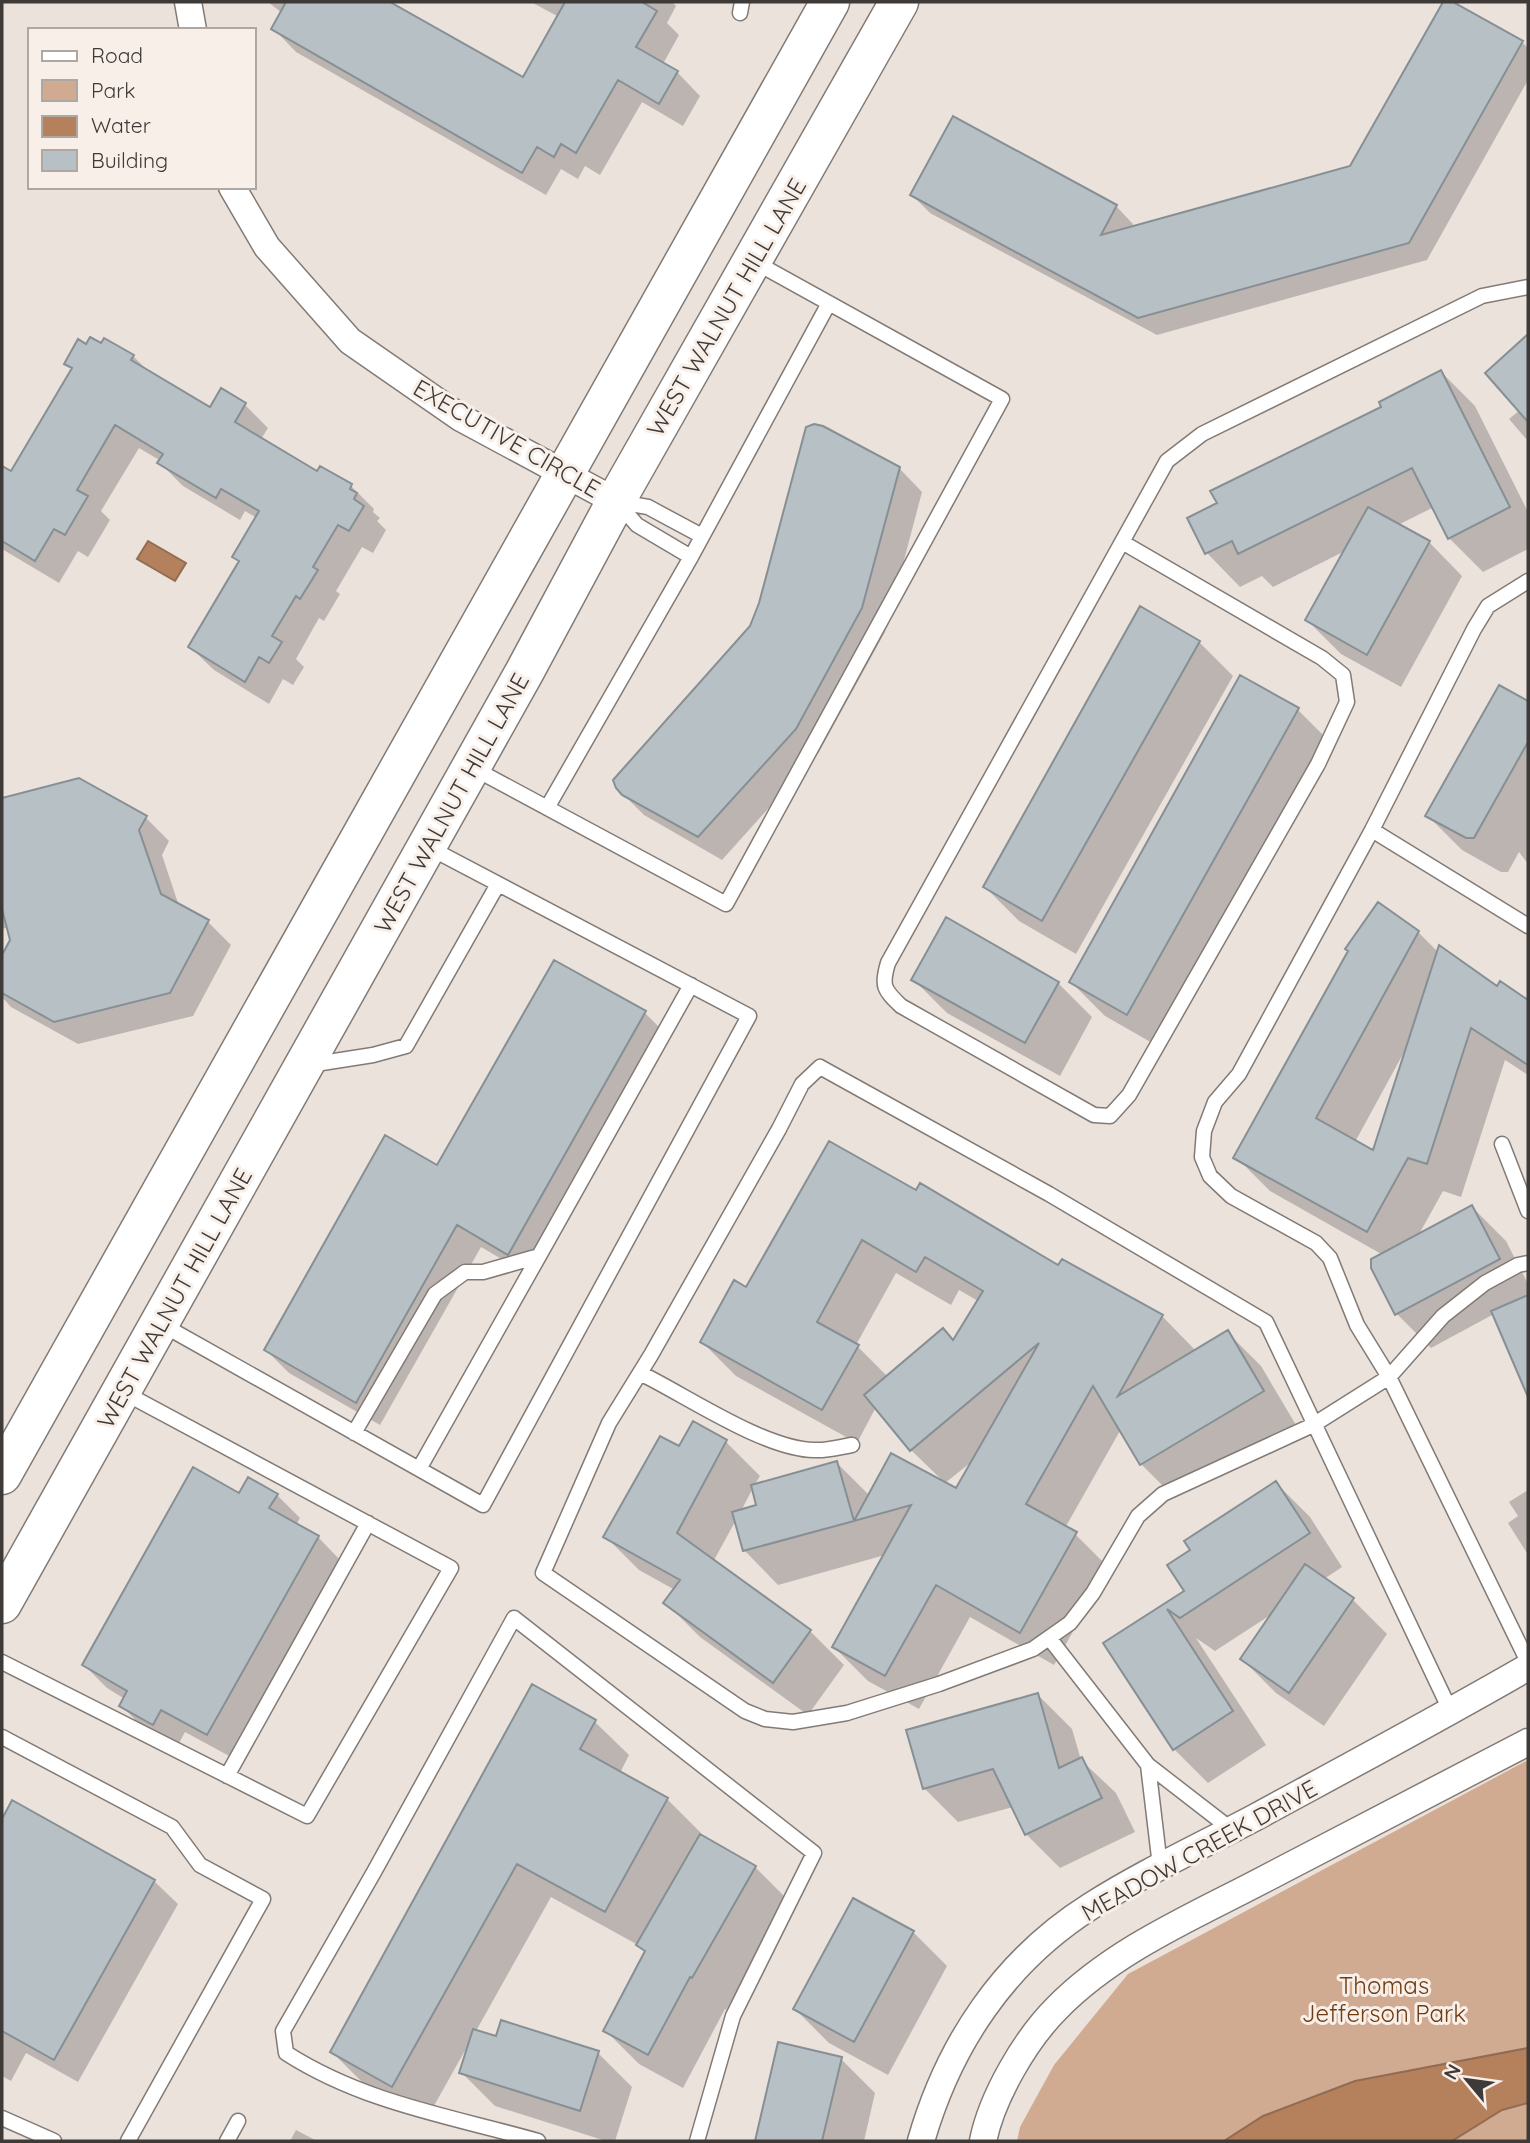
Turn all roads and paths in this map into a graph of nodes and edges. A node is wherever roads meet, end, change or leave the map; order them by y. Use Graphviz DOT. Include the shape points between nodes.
graph roads {
  1 [pos="188,2"];
  2 [pos="830,2"];
  3 [pos="900,2"];
  4 [pos="193,28"];
  5 [pos="233,189"];
  6 [pos="752,261"];
  7 [pos="1528,287"];
  8 [pos="830,303"];
  9 [pos="565,475"];
  10 [pos="617,502"];
  11 [pos="702,536"];
  12 [pos="1122,542"];
  13 [pos="691,557"];
  14 [pos="1528,581"];
  15 [pos="472,767"];
  16 [pos="547,808"];
  17 [pos="1372,830"];
  18 [pos="427,847"];
  19 [pos="498,884"];
  20 [pos="1528,926"];
  21 [pos="691,985"];
  22 [pos="304,1066"];
  23 [pos="1502,1144"];
  24 [pos="1528,1211"];
  25 [pos="539,1256"];
  26 [pos="1528,1263"];
  27 [pos="159,1323"];
  28 [pos="640,1373"];
  29 [pos="1389,1377"];
  30 [pos="121,1391"];
  31 [pos="1313,1425"];
  32 [pos="354,1433"];
  33 [pos="852,1445"];
  34 [pos="419,1469"];
  35 [pos="2,1475"];
  36 [pos="368,1523"];
  37 [pos="2,1604"];
  38 [pos="1050,1639"];
  39 [pos="2,1662"];
  40 [pos="1528,1665"];
  41 [pos="1451,1712"];
  42 [pos="2,1737"];
  43 [pos="1528,1742"];
  44 [pos="1148,1765"];
  45 [pos="227,1776"];
  46 [pos="1232,1830"];
  47 [pos="1160,1866"];
  48 [pos="2,2118"];
  49 [pos="238,2122"];
  50 [pos="54,2141"];
  51 [pos="128,2141"];
  52 [pos="227,2141"];
  53 [pos="538,2141"];
  54 [pos="696,2141"];
  55 [pos="921,2141"];
  56 [pos="984,2141"];
  1 -- 4 [label="street"];
  2 -- 9 [label="main road"];
  3 -- 6 [label="main road, WEST WALNUT HILL LANE"];
  5 -- 9 [label="street, EXECUTIVE CIRCLE" via="267,247 350,341 461,418"];
  6 -- 8 [label="lane"];
  6 -- 10 [label="main road, WEST WALNUT HILL LANE"];
  7 -- 12 [label="lane" via="1482,296 1202,434 1167,461"];
  8 -- 11 [label="lane"];
  8 -- 16 [label="lane" via="1002,399 726,904"];
  9 -- 10 [label="street, EXECUTIVE CIRCLE"];
  9 -- 35 [label="main road"];
  10 -- 11 [label="lane" via="648,507"];
  10 -- 13 [label="lane" via="637,525"];
  10 -- 15 [label="main road, WEST WALNUT HILL LANE"];
  11 -- 13 [label="lane"];
  12 -- 12 [label="lane" via="888,963 883,981 888,994 901,1006 1094,1115 1110,1115 1129,1095 1318,764 1347,702 1343,675 1322,658"];
  13 -- 16 [label="lane"];
  14 -- 17 [label="lane" via="1488,606"];
  15 -- 16 [label="lane"];
  15 -- 18 [label="main road, WEST WALNUT HILL LANE"];
  17 -- 20 [label="lane"];
  17 -- 29 [label="lane" via="1239,1074 1215,1102 1204,1131 1202,1157 1210,1176 1231,1196 1315,1243 1330,1258 1357,1325"];
  18 -- 19 [label="lane"];
  18 -- 22 [label="main road, WEST WALNUT HILL LANE"];
  19 -- 21 [label="lane"];
  19 -- 22 [label="lane" via="406,1046"];
  21 -- 25 [label="lane"];
  21 -- 34 [label="lane" via="749,1016 483,1505"];
  22 -- 27 [label="main road, WEST WALNUT HILL LANE"];
  23 -- 24 [label="lane"];
  25 -- 32 [label="lane" via="483,1272 465,1272 435,1294"];
  25 -- 34 [label="lane"];
  26 -- 29 [label="lane" via="1485,1283 1443,1316"];
  27 -- 30 [label="main road, WEST WALNUT HILL LANE"];
  27 -- 32 [label="lane"];
  28 -- 31 [label="lane" via="802,1084 820,1067 1266,1322"];
  28 -- 33 [label="lane" via="790,1447 816,1451"];
  28 -- 38 [label="lane" via="609,1423 543,1573 745,1711 793,1723 847,1713 1022,1654"];
  29 -- 31 [label="lane"];
  29 -- 40 [label="lane"];
  30 -- 36 [label="lane"];
  30 -- 37 [label="main road, WEST WALNUT HILL LANE"];
  31 -- 38 [label="lane" via="1163,1494 1138,1516 1093,1593 1070,1623"];
  31 -- 41 [label="lane"];
  32 -- 34 [label="lane"];
  36 -- 45 [label="lane"];
  36 -- 45 [label="lane" via="451,1568 307,1816"];
  38 -- 44 [label="lane"];
  39 -- 45 [label="lane"];
  40 -- 41 [label="street, MEADOW CREEK DRIVE"];
  41 -- 46 [label="street, MEADOW CREEK DRIVE"];
  42 -- 51 [label="lane" via="172,1827 200,1865 264,1899"];
  43 -- 56 [label="street" via="1110,1963 1056,2008 1012,2067"];
  44 -- 46 [label="lane"];
  44 -- 47 [label="lane"];
  46 -- 47 [label="street, MEADOW CREEK DRIVE"];
  47 -- 55 [label="street, MEADOW CREEK DRIVE" via="1056,1931 1008,1976 948,2067"];
  48 -- 50 [label="lane"];
  49 -- 52 [label="lane"];
  53 -- 54 [label="lane" via="357,2091 286,2053 282,2031 514,1618 814,1853 733,2016"];
}
